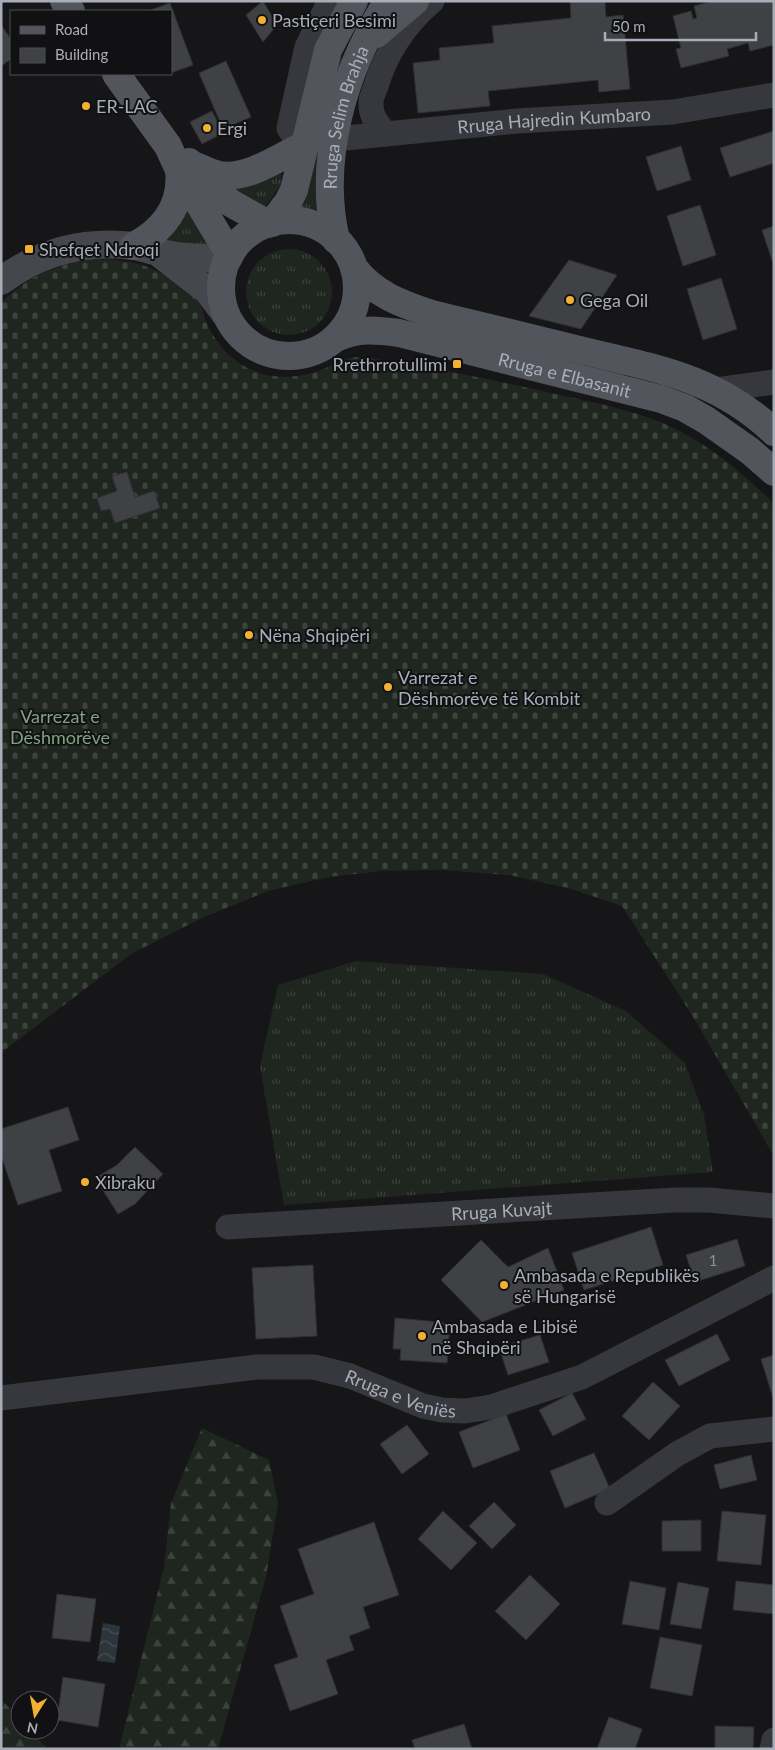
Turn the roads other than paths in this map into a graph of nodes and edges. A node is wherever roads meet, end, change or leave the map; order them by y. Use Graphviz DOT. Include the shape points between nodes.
graph roads {
  1 [pos="330,1"];
  2 [pos="354,1"];
  3 [pos="388,1"];
  4 [pos="415,1"];
  5 [pos="432,1"];
  6 [pos="362,47"];
  7 [pos="117,75"];
  8 [pos="774,96"];
  9 [pos="386,134"];
  10 [pos="335,138"];
  11 [pos="306,144"];
  12 [pos="179,160"];
  13 [pos="270,224"];
  14 [pos="336,240"];
  15 [pos="146,250"];
  16 [pos="229,257"];
  17 [pos="354,268"];
  18 [pos="1,281"];
  19 [pos="226,314"];
  20 [pos="336,338"];
  21 [pos="774,382"];
  22 [pos="716,390"];
  23 [pos="774,432"];
  24 [pos="774,472"];
  25 [pos="774,1206"];
  26 [pos="228,1227"];
  27 [pos="774,1278"];
  28 [pos="1,1398"];
  29 [pos="774,1430"];
  30 [pos="607,1502"];
  31 [pos="774,1740"];
  32 [pos="772,1749"];
  1 -- 11 [label="street, Rruga Selim Brahja" via="307,47 289,128 296,139"];
  2 -- 11 [label="main road, Rruga Selim Brahja" via="328,50 317,86"];
  3 -- 6 [label="main road, Rruga Selim Brahja"];
  4 -- 6 [label="main road"];
  5 -- 9 [label="street, Rruga Selim Brahja" via="403,31 388,54 378,80 370,104 374,118"];
  6 -- 10 [label="main road, Rruga Selim Brahja" via="346,91"];
  7 -- 12 [label="main road"];
  8 -- 9 [label="street, Rruga Hajredin Kumbaro" via="673,112"];
  9 -- 10 [label="street, Rruga Hajredin Kumbaro"];
  10 -- 14 [label="main road, Rruga Selim Brahja" via="330,201"];
  11 -- 12 [label="main road" via="238,174 218,174"];
  11 -- 13 [label="main road, Rruga Selim Brahja" via="294,190"];
  12 -- 13 [label="main road" via="229,202"];
  12 -- 15 [label="main road" via="180,190 170,217 145,240"];
  12 -- 16 [label="main road"];
  13 -- 14 [label="main road" via="283,221 307,223"];
  13 -- 16 [label="main road" via="246,236"];
  14 -- 17 [label="main road"];
  15 -- 16 [label="main road"];
  15 -- 18 [label="main road" via="100,244 80,245 34,260"];
  15 -- 19 [label="main road" via="208,291"];
  16 -- 19 [label="main road" via="222,283"];
  17 -- 20 [label="main road" via="356,300 349,320"];
  17 -- 22 [label="main road, Rruga e Elbasanit" via="364,282 377,291 432,314 647,364"];
  19 -- 20 [label="main road" via="246,341 275,355 308,354"];
  20 -- 24 [label="main road, Rruga e Elbasanit" via="350,331 399,333 634,390 685,408 706,420"];
  21 -- 22 [label="street"];
  22 -- 23 [label="main road, Rruga e Elbasanit"];
  25 -- 26 [label="street, Rruga Kuvajt" via="675,1200"];
  27 -- 28 [label="street, Rruga e Veniës" via="582,1377 491,1407 466,1411 423,1406 354,1377 314,1367 257,1367"];
  29 -- 30 [label="street" via="710,1436 677,1454"];
  31 -- 32 [label="street"];
}
